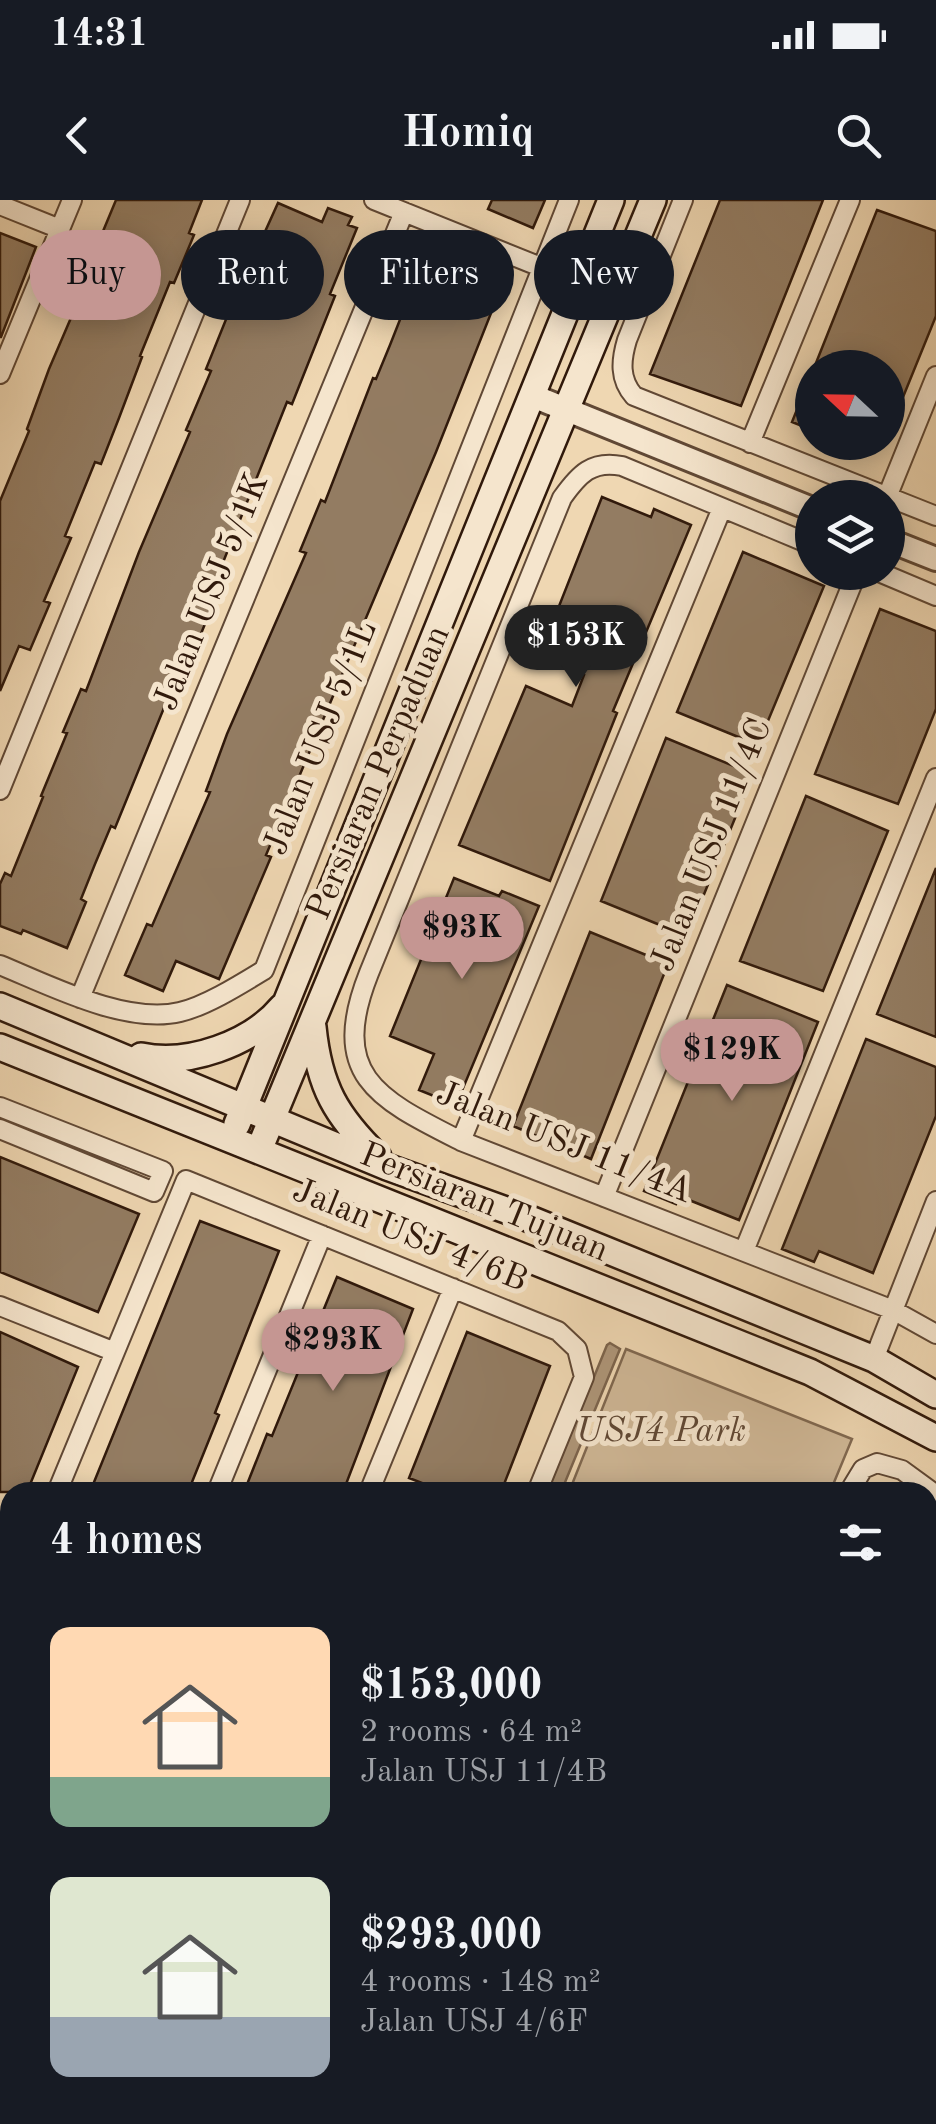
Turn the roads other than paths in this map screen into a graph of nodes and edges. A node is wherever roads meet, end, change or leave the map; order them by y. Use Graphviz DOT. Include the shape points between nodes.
graph roads {
  1 [pos="72,200"];
  2 [pos="240,200"];
  3 [pos="374,200"];
  4 [pos="569,200"];
  5 [pos="611,200"];
  6 [pos="654,200"];
  7 [pos="683,200"];
  8 [pos="850,200"];
  9 [pos="0,205"];
  10 [pos="404,212"];
  11 [pos="60,229"];
  12 [pos="557,230"];
  13 [pos="599,230"];
  14 [pos="534,264"];
  15 [pos="534,287"];
  16 [pos="563,320"];
  17 [pos="0,374"];
  18 [pos="936,376"];
  19 [pos="533,396"];
  20 [pos="569,410"];
  21 [pos="750,443"];
  22 [pos="844,480"];
  23 [pos="894,480"];
  24 [pos="795,502"];
  25 [pos="905,504"];
  26 [pos="722,508"];
  27 [pos="936,516"];
  28 [pos="795,539"];
  29 [pos="905,547"];
  30 [pos="936,560"];
  31 [pos="905,583"];
  32 [pos="851,590"];
  33 [pos="936,596"];
  34 [pos="936,778"];
  35 [pos="0,790"];
  36 [pos="0,965"];
  37 [pos="80,998"];
  38 [pos="288,999"];
  39 [pos="0,1006"];
  40 [pos="312,1022"];
  41 [pos="97,1046"];
  42 [pos="0,1047"];
  43 [pos="0,1108"];
  44 [pos="244,1108"];
  45 [pos="272,1119"];
  46 [pos="0,1130"];
  47 [pos="231,1138"];
  48 [pos="462,1141"];
  49 [pos="259,1150"];
  50 [pos="387,1166"];
  51 [pos="604,1197"];
  52 [pos="936,1201"];
  53 [pos="322,1235"];
  54 [pos="744,1251"];
  55 [pos="452,1288"];
  56 [pos="0,1306"];
  57 [pos="893,1310"];
  58 [pos="936,1334"];
  59 [pos="115,1352"];
  60 [pos="874,1359"];
  61 [pos="936,1395"];
  62 [pos="936,1438"];
  63 [pos="61,1482"];
  64 [pos="222,1482"];
  65 [pos="373,1482"];
  66 [pos="541,1482"];
  67 [pos="856,1482"];
  68 [pos="916,1482"];
  1 -- 11 [label="street"];
  2 -- 35 [label="street"];
  3 -- 10 [label="street"];
  4 -- 12 [label="street, Jalan USJ 5/1L"];
  5 -- 13 [label="main road, Persiaran Perpaduan"];
  6 -- 20 [label="main road, Persiaran Perpaduan"];
  7 -- 21 [label="street" via="622,357 627,388"];
  8 -- 21 [label="street"];
  9 -- 11 [label="street"];
  10 -- 14 [label="street"];
  10 -- 37 [label="street, Jalan USJ 5/1K"];
  11 -- 17 [label="street"];
  15 -- 37 [label="street, Jalan USJ 5/1L" via="264,970 180,1012 130,1012"];
  16 -- 19 [label="main road, Persiaran Perpaduan"];
  18 -- 23 [label="street"];
  19 -- 20 [label="street"];
  19 -- 38 [label="main road, Persiaran Perpaduan"];
  20 -- 24 [label="street"];
  20 -- 40 [label="main road, Persiaran Perpaduan"];
  21 -- 22 [label="street"];
  25 -- 27 [label="street"];
  26 -- 28 [label="street"];
  26 -- 48 [label="street"];
  26 -- 48 [label="street, Jalan USJ 11/4A" via="604,462 581,475 562,498 352,1028 366,1076 381,1096"];
  29 -- 30 [label="street"];
  31 -- 33 [label="street"];
  32 -- 51 [label="street, Jalan USJ 11/4C"];
  34 -- 54 [label="street"];
  36 -- 37 [label="street, Jalan USJ 5/1L"];
  38 -- 41 [label="main road" via="254,1030 201,1054 151,1058"];
  38 -- 44 [label="main road, Persiaran Perpaduan"];
  39 -- 41 [label="main road, Persiaran Tujuan"];
  40 -- 45 [label="main road, Persiaran Perpaduan"];
  40 -- 50 [label="main road" via="334,1108"];
  41 -- 44 [label="main road, Persiaran Tujuan"];
  42 -- 47 [label="main road, Persiaran Tujuan"];
  43 -- 46 [label="street" via="163,1171 154,1192"];
  44 -- 45 [label="main road, Persiaran Tujuan"];
  44 -- 47 [label="main road, Persiaran Perpaduan"];
  45 -- 49 [label="main road, Persiaran Perpaduan"];
  45 -- 50 [label="main road, Persiaran Tujuan"];
  47 -- 49 [label="main road, Persiaran Tujuan"];
  48 -- 51 [label="street, Jalan USJ 11/4A"];
  49 -- 62 [label="main road, Persiaran Tujuan" via="810,1372"];
  50 -- 60 [label="main road, Persiaran Tujuan"];
  51 -- 54 [label="street, Jalan USJ 11/4A"];
  52 -- 57 [label="street"];
  53 -- 55 [label="street, Jalan USJ 4/6B"];
  53 -- 59 [label="street, Jalan USJ 4/6B" via="186,1180"];
  53 -- 64 [label="street"];
  54 -- 57 [label="street, Jalan USJ 11/4A"];
  55 -- 65 [label="street"];
  55 -- 66 [label="street, Jalan USJ 4/6B" via="558,1331 577,1349 584,1377"];
  56 -- 59 [label="street"];
  57 -- 58 [label="street, Jalan USJ 11/4A"];
  57 -- 60 [label="street"];
  59 -- 63 [label="street"];
  60 -- 61 [label="main road, Persiaran Tujuan"];
  67 -- 68 [label="street" via="876,1463 890,1464"];
}
